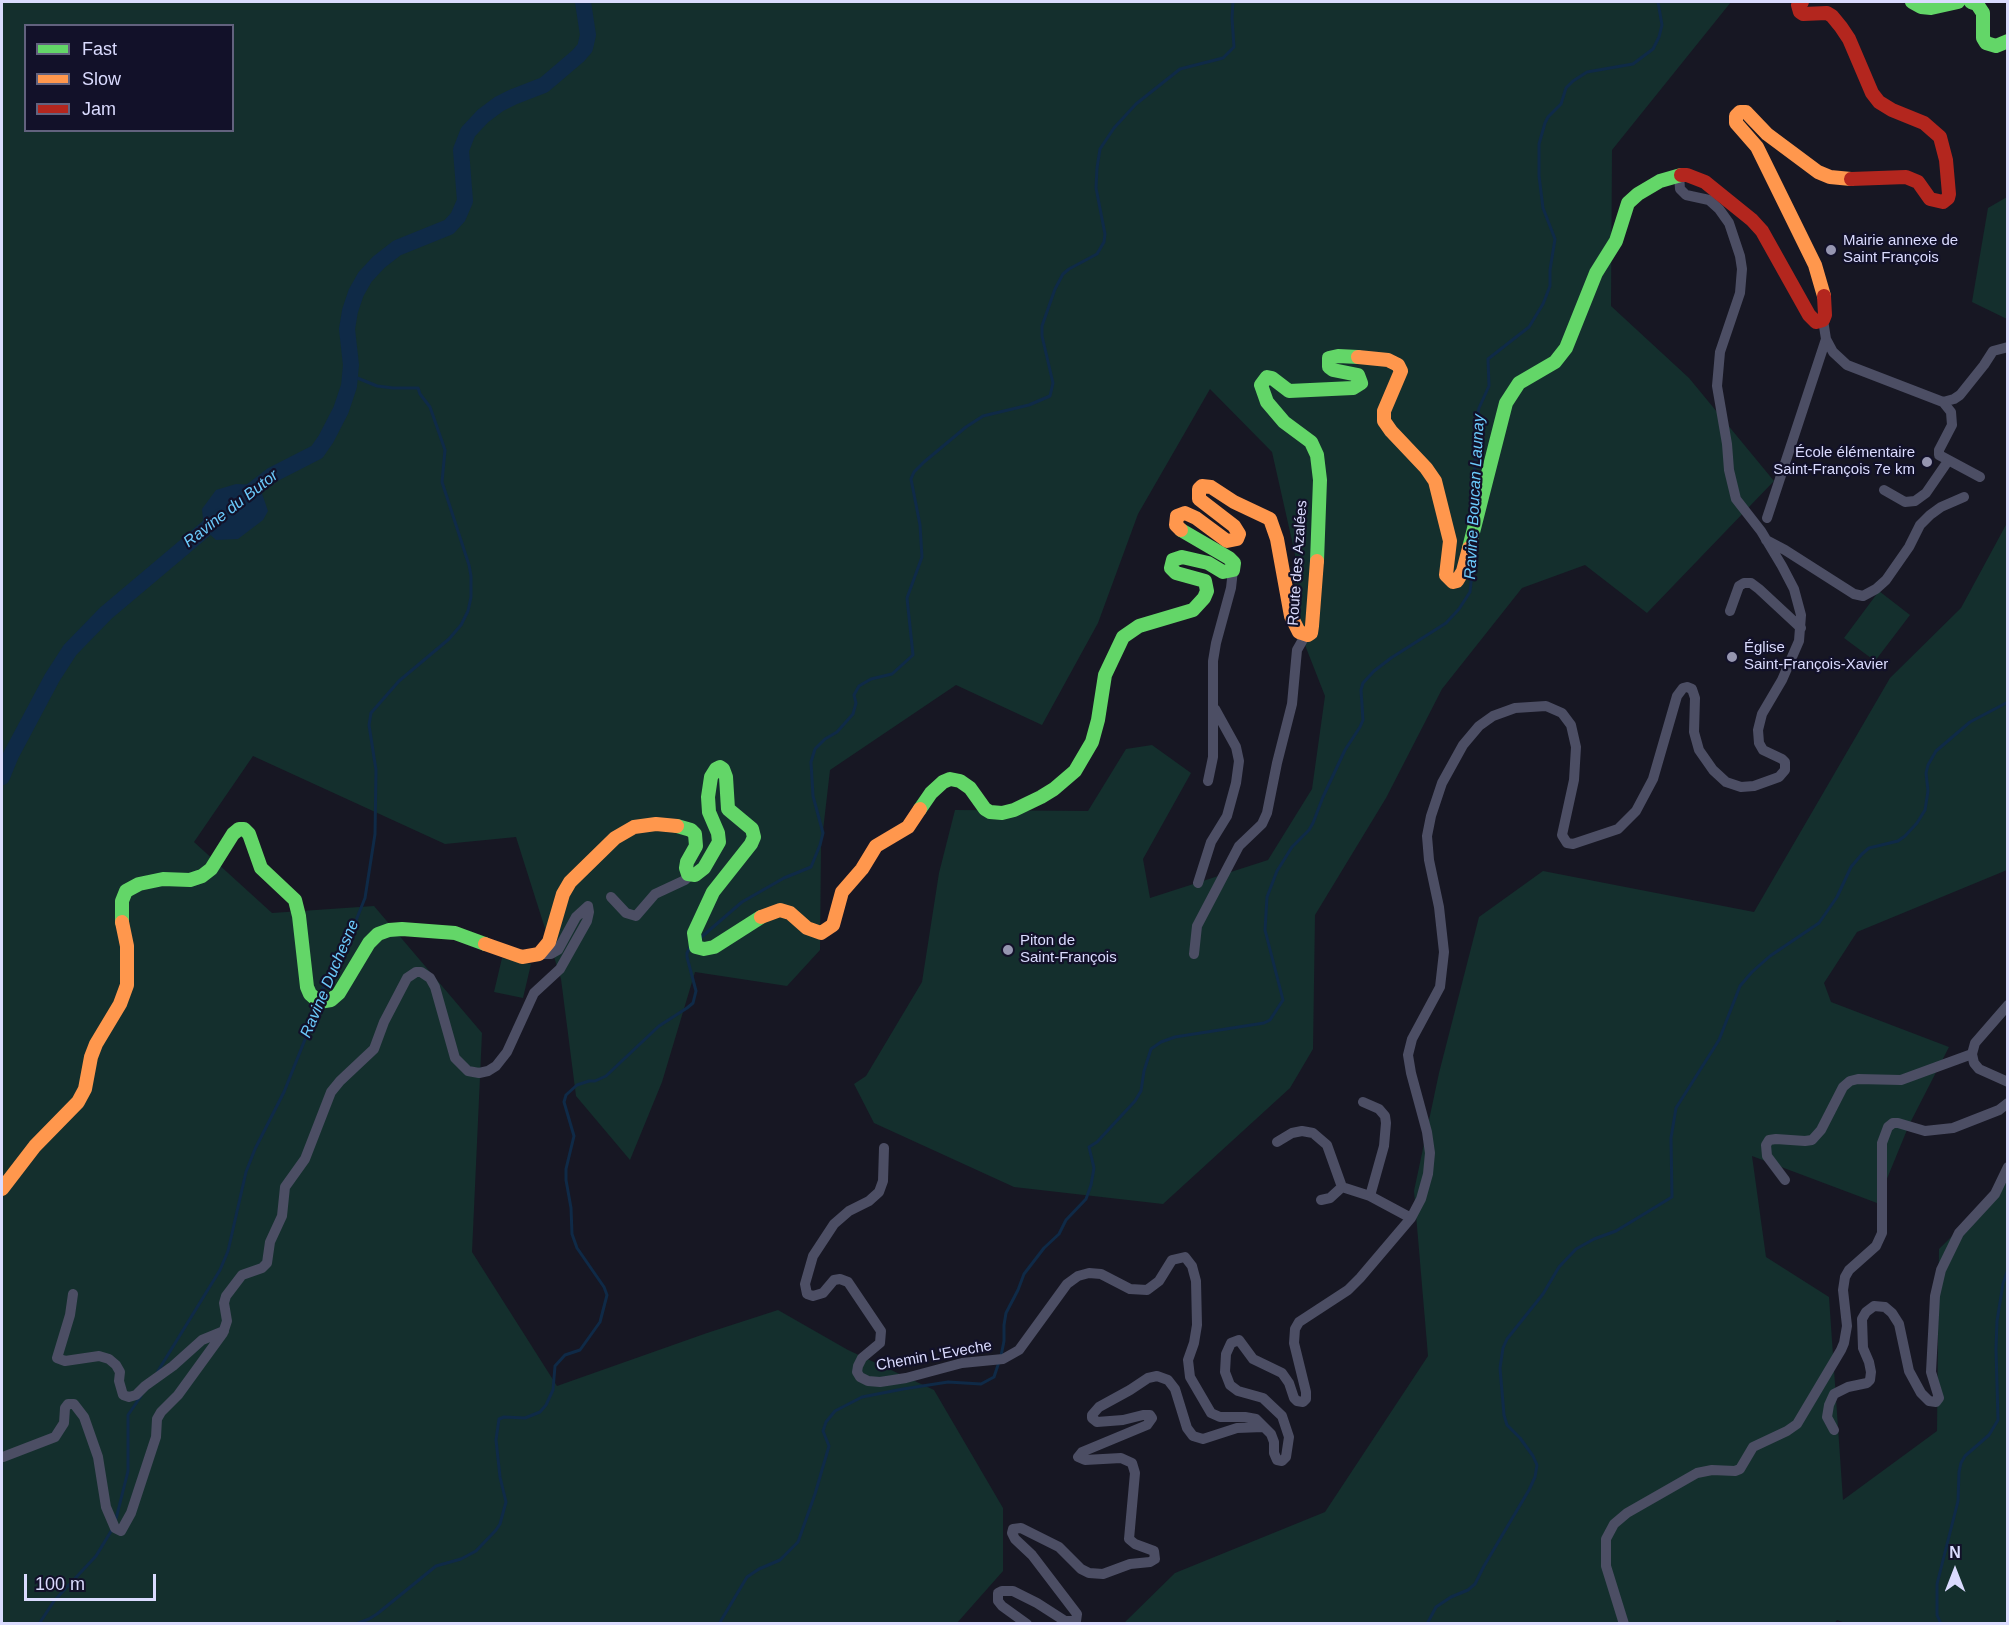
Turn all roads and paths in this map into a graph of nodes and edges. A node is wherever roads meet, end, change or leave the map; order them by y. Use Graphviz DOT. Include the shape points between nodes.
graph roads {
  1 [pos="1802,2"];
  2 [pos="1912,2"];
  3 [pos="1958,2"];
  4 [pos="1971,2"];
  5 [pos="2007,41"];
  6 [pos="1679,175"];
  7 [pos="1823,320"];
  8 [pos="1826,339"];
  9 [pos="2007,346"];
  10 [pos="1942,402"];
  11 [pos="1948,461"];
  12 [pos="1980,477"];
  13 [pos="1884,490"];
  14 [pos="1964,497"];
  15 [pos="1767,518"];
  16 [pos="1766,540"];
  17 [pos="1233,570"];
  18 [pos="1730,610"];
  19 [pos="1801,628"];
  20 [pos="1305,636"];
  21 [pos="1213,704"];
  22 [pos="1208,781"];
  23 [pos="690,875"];
  24 [pos="1198,883"];
  25 [pos="611,897"];
  26 [pos="539,954"];
  27 [pos="1194,954"];
  28 [pos="2007,1005"];
  29 [pos="1972,1054"];
  30 [pos="2007,1082"];
  31 [pos="1362,1102"];
  32 [pos="2007,1103"];
  33 [pos="1277,1142"];
  34 [pos="884,1148"];
  35 [pos="2007,1167"];
  36 [pos="1785,1180"];
  37 [pos="1342,1187"];
  38 [pos="2,1189"];
  39 [pos="1370,1196"];
  40 [pos="1321,1200"];
  41 [pos="1411,1218"];
  42 [pos="73,1294"];
  43 [pos="224,1331"];
  44 [pos="1263,1427"];
  45 [pos="1834,1430"];
  46 [pos="3,1457"];
  47 [pos="1028,1623"];
  48 [pos="1624,1623"];
  1 -- 7 [label="main road" via="1798,8 1803,14 1827,13 1836,20 1879,102 1924,123 1940,137 1949,194 1943,202 1935,201 1918,182 1906,177 1830,177 1791,153 1746,112 1740,112 1736,123 1760,154 1815,265 1824,293"];
  2 -- 3 [label="main road" via="1931,8"];
  4 -- 5 [label="main road" via="1983,13 1986,43 1996,46"];
  6 -- 7 [label="main road" via="1705,182 1752,220 1767,238 1809,315 1816,322"];
  6 -- 16 [label="street" via="1680,189 1686,195 1709,200 1719,209 1729,223 1740,256 1740,293 1720,352 1717,386 1733,492"];
  6 -- 20 [label="main road, Route des Azalées" via="1643,190 1628,203 1616,241 1596,273 1566,348 1555,362 1519,383 1512,392 1457,581 1452,582 1446,575 1450,541 1435,481 1384,421 1384,411 1400,376 1398,365 1373,357 1329,358 1333,370 1358,375 1361,382 1353,388 1289,391 1272,378 1263,381 1267,402 1284,422 1311,442 1319,466 1313,616 1311,633"];
  7 -- 8 [label="street"];
  8 -- 10 [label="street" via="1846,365"];
  8 -- 15 [label="street"];
  9 -- 10 [label="street" via="1993,351 1960,395"];
  10 -- 11 [label="street" via="1951,412 1952,425 1938,453"];
  11 -- 12 [label="street"];
  11 -- 13 [label="street" via="1926,493 1915,501 1905,502"];
  14 -- 16 [label="street" via="1930,515 1886,580 1863,596"];
  16 -- 19 [label="street" via="1794,589"];
  17 -- 20 [label="main road, Route des Azalées" via="1229,558 1176,525 1176,516 1185,513 1227,541 1237,539 1238,530 1199,499 1202,486 1211,487 1270,519 1291,616"];
  17 -- 21 [label="street" via="1215,652"];
  17 -- 23 [label="main road" via="1223,572 1208,563 1182,557 1173,560 1171,568 1176,573 1205,581 1204,598 1193,610 1139,626 1123,637 1105,675 1092,742 1075,771 1054,789 1014,810 996,813 985,809 966,784 956,779 943,782 908,827 876,846 838,899 835,920 828,930 812,932 790,913 776,910 726,941 704,949 696,947 694,933 713,892 754,837 752,829 728,808 726,777 720,767 711,777 708,797 719,842 704,868"];
  18 -- 19 [label="street" via="1739,586 1751,583"];
  19 -- 41 [label="street" via="1792,661 1758,730 1763,750 1782,759 1785,770 1779,777 1754,786 1726,782 1705,761 1695,740 1695,698 1687,687 1677,696 1653,779 1636,811 1618,829 1581,843 1567,843 1562,835 1574,780 1576,747 1571,725 1562,713 1546,706 1515,708 1479,726 1463,746 1442,783 1429,825 1428,847 1444,964 1435,998 1412,1039 1408,1055 1430,1154 1421,1199"];
  20 -- 27 [label="street" via="1297,650 1292,704 1268,813 1239,846 1197,926"];
  21 -- 22 [label="street" via="1214,757"];
  21 -- 24 [label="street" via="1234,742 1239,761 1229,809 1213,838"];
  23 -- 25 [label="street" via="655,894 636,916 626,913"];
  23 -- 26 [label="main road" via="687,862 696,846 691,830 645,824 624,832 570,882 549,942"];
  26 -- 38 [label="main road" via="522,957 455,933 389,930 373,939 339,993 319,1002 310,994 305,980 295,900 261,868 249,834 239,829 202,876 139,884 126,891 121,915 127,985 96,1044 85,1089"];
  26 -- 43 [label="street" via="558,951 576,917 588,906 587,921 560,969 534,993 507,1052 496,1066 479,1073 468,1071 455,1058 430,978 421,972 407,978 374,1049 331,1092 305,1159 285,1187 282,1216 270,1242 267,1263 242,1275 226,1296"];
  28 -- 29 [label="street" via="1975,1043"];
  29 -- 30 [label="street" via="1979,1069"];
  29 -- 36 [label="street" via="1901,1080 1850,1081 1842,1087 1812,1140 1769,1140 1767,1156"];
  31 -- 39 [label="street" via="1379,1108 1386,1124"];
  32 -- 48 [label="street" via="1953,1128 1924,1131 1898,1123 1888,1127 1882,1143 1882,1233 1876,1246 1845,1277 1847,1326 1841,1350 1797,1424 1756,1444 1738,1470 1697,1473 1614,1524 1606,1539 1606,1566"];
  33 -- 37 [label="street" via="1292,1133 1313,1133 1331,1152"];
  34 -- 44 [label="street, Chemin L'Eveche" via="879,1192 834,1224 809,1264 805,1284 807,1294 813,1296 823,1293 834,1281 848,1282 881,1331 880,1343 859,1363 856,1372 860,1377 880,1382 1009,1356 1024,1344 1067,1284 1078,1276 1101,1274 1130,1289 1147,1290 1172,1260 1185,1257 1196,1281 1197,1325 1188,1360 1190,1377 1211,1413 1256,1419"];
  35 -- 45 [label="street" via="1995,1194 1959,1233 1941,1270 1935,1296 1931,1372 1939,1398 1929,1401 1921,1393 1909,1371 1899,1324 1885,1307 1874,1306 1862,1319 1861,1336 1870,1380 1834,1394 1827,1417"];
  37 -- 39 [label="street"];
  37 -- 40 [label="street" via="1330,1198"];
  39 -- 41 [label="street"];
  41 -- 44 [label="street" via="1348,1290 1299,1322 1294,1343 1306,1392 1303,1402 1294,1398 1282,1373 1253,1359 1239,1340 1229,1345 1225,1372 1230,1385 1263,1398 1285,1422 1289,1443 1284,1460 1275,1456 1273,1437"];
  42 -- 43 [label="street" via="57,1358 108,1359 120,1372 123,1395 129,1397 202,1340"];
  43 -- 46 [label="street" via="157,1419 156,1437 131,1513 121,1530 115,1528 106,1507 98,1457 84,1417 74,1404 65,1408 64,1423 54,1437"];
  44 -- 47 [label="street" via="1237,1428 1203,1439 1193,1436 1175,1389 1168,1380 1157,1376 1099,1407 1092,1414 1097,1422 1143,1415 1152,1418 1147,1425 1078,1457 1121,1458 1132,1463 1136,1473 1129,1539 1151,1549 1155,1559 1103,1574 1089,1573 1059,1547 1021,1528 1013,1529 1015,1539 1077,1614 1076,1621 1065,1622 1013,1591 998,1593 1002,1606"];
}
